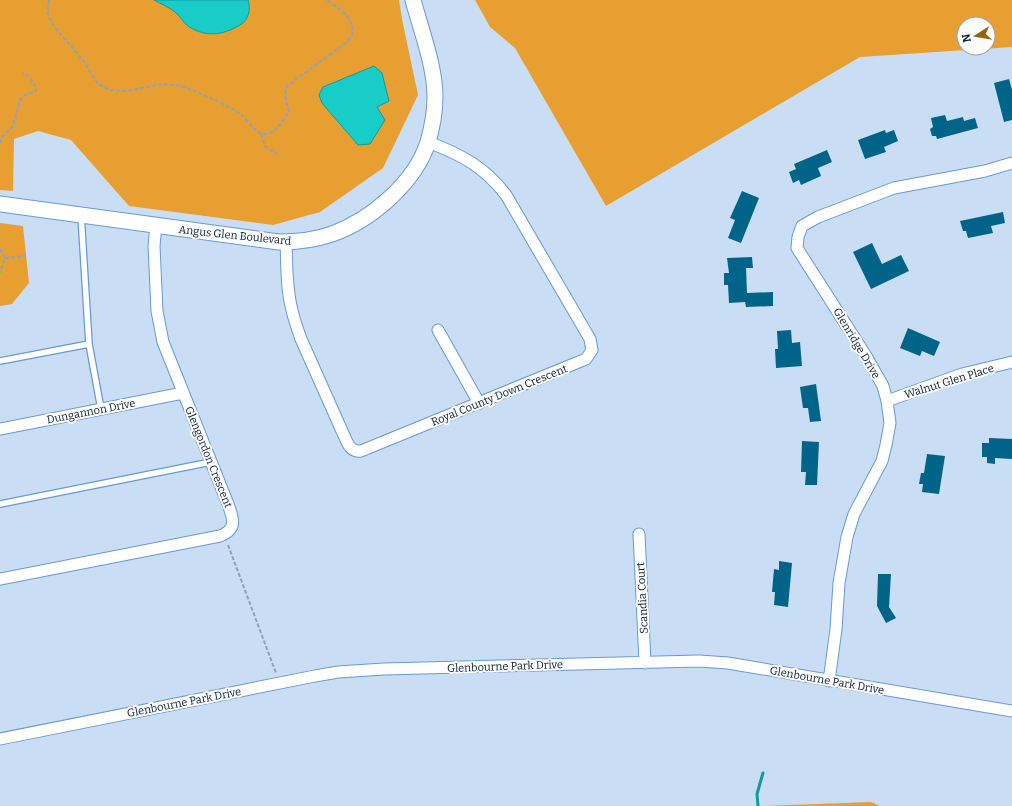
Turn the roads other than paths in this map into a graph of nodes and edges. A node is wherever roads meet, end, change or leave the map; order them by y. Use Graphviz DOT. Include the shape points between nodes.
graph roads {
  1 [pos="413,0"];
  2 [pos="428,142"];
  3 [pos="1012,163"];
  4 [pos="0,204"];
  5 [pos="81,214"];
  6 [pos="156,225"];
  7 [pos="286,242"];
  8 [pos="438,330"];
  9 [pos="89,344"];
  10 [pos="0,362"];
  11 [pos="1012,362"];
  12 [pos="183,393"];
  13 [pos="887,401"];
  14 [pos="480,403"];
  15 [pos="101,410"];
  16 [pos="0,429"];
  17 [pos="211,462"];
  18 [pos="0,504"];
  19 [pos="639,534"];
  20 [pos="0,579"];
  21 [pos="645,663"];
  22 [pos="829,681"];
  23 [pos="1012,711"];
  24 [pos="0,739"];
  1 -- 2 [label="street, Angus Glen Boulevard" via="434,81 434,106"];
  2 -- 7 [label="street, Angus Glen Boulevard" via="408,178 378,208 350,226 331,234"];
  2 -- 14 [label="street, Royal County Down Crescent" via="456,153 498,183 592,344 590,355 582,361"];
  3 -- 13 [label="street, Glenridge Drive" via="985,171 894,188 818,217 802,226 797,248 866,356 883,386"];
  4 -- 5 [label="street, Angus Glen Boulevard"];
  5 -- 6 [label="street, Angus Glen Boulevard"];
  5 -- 9 [label="lane"];
  6 -- 7 [label="street, Angus Glen Boulevard"];
  6 -- 12 [label="street, Glengordon Crescent" via="154,246 159,324 168,357"];
  7 -- 14 [label="street, Royal County Down Crescent" via="291,310 304,347 350,448 361,451"];
  8 -- 14 [label="street"];
  9 -- 10 [label="lane"];
  9 -- 15 [label="lane"];
  11 -- 13 [label="street, Walnut Glen Place" via="962,374"];
  12 -- 15 [label="street, Dungannon Drive"];
  12 -- 17 [label="street, Glengordon Crescent"];
  13 -- 22 [label="street, Glenridge Drive" via="890,423 882,461 854,514 846,543"];
  15 -- 16 [label="street, Dungannon Drive"];
  17 -- 18 [label="lane"];
  17 -- 20 [label="street, Glengordon Crescent" via="233,521 230,529 223,534"];
  19 -- 21 [label="street, Scandia Court"];
  21 -- 22 [label="street, Glenbourne Park Drive" via="728,664"];
  21 -- 24 [label="street, Glenbourne Park Drive" via="338,672"];
  22 -- 23 [label="street, Glenbourne Park Drive"];
}
